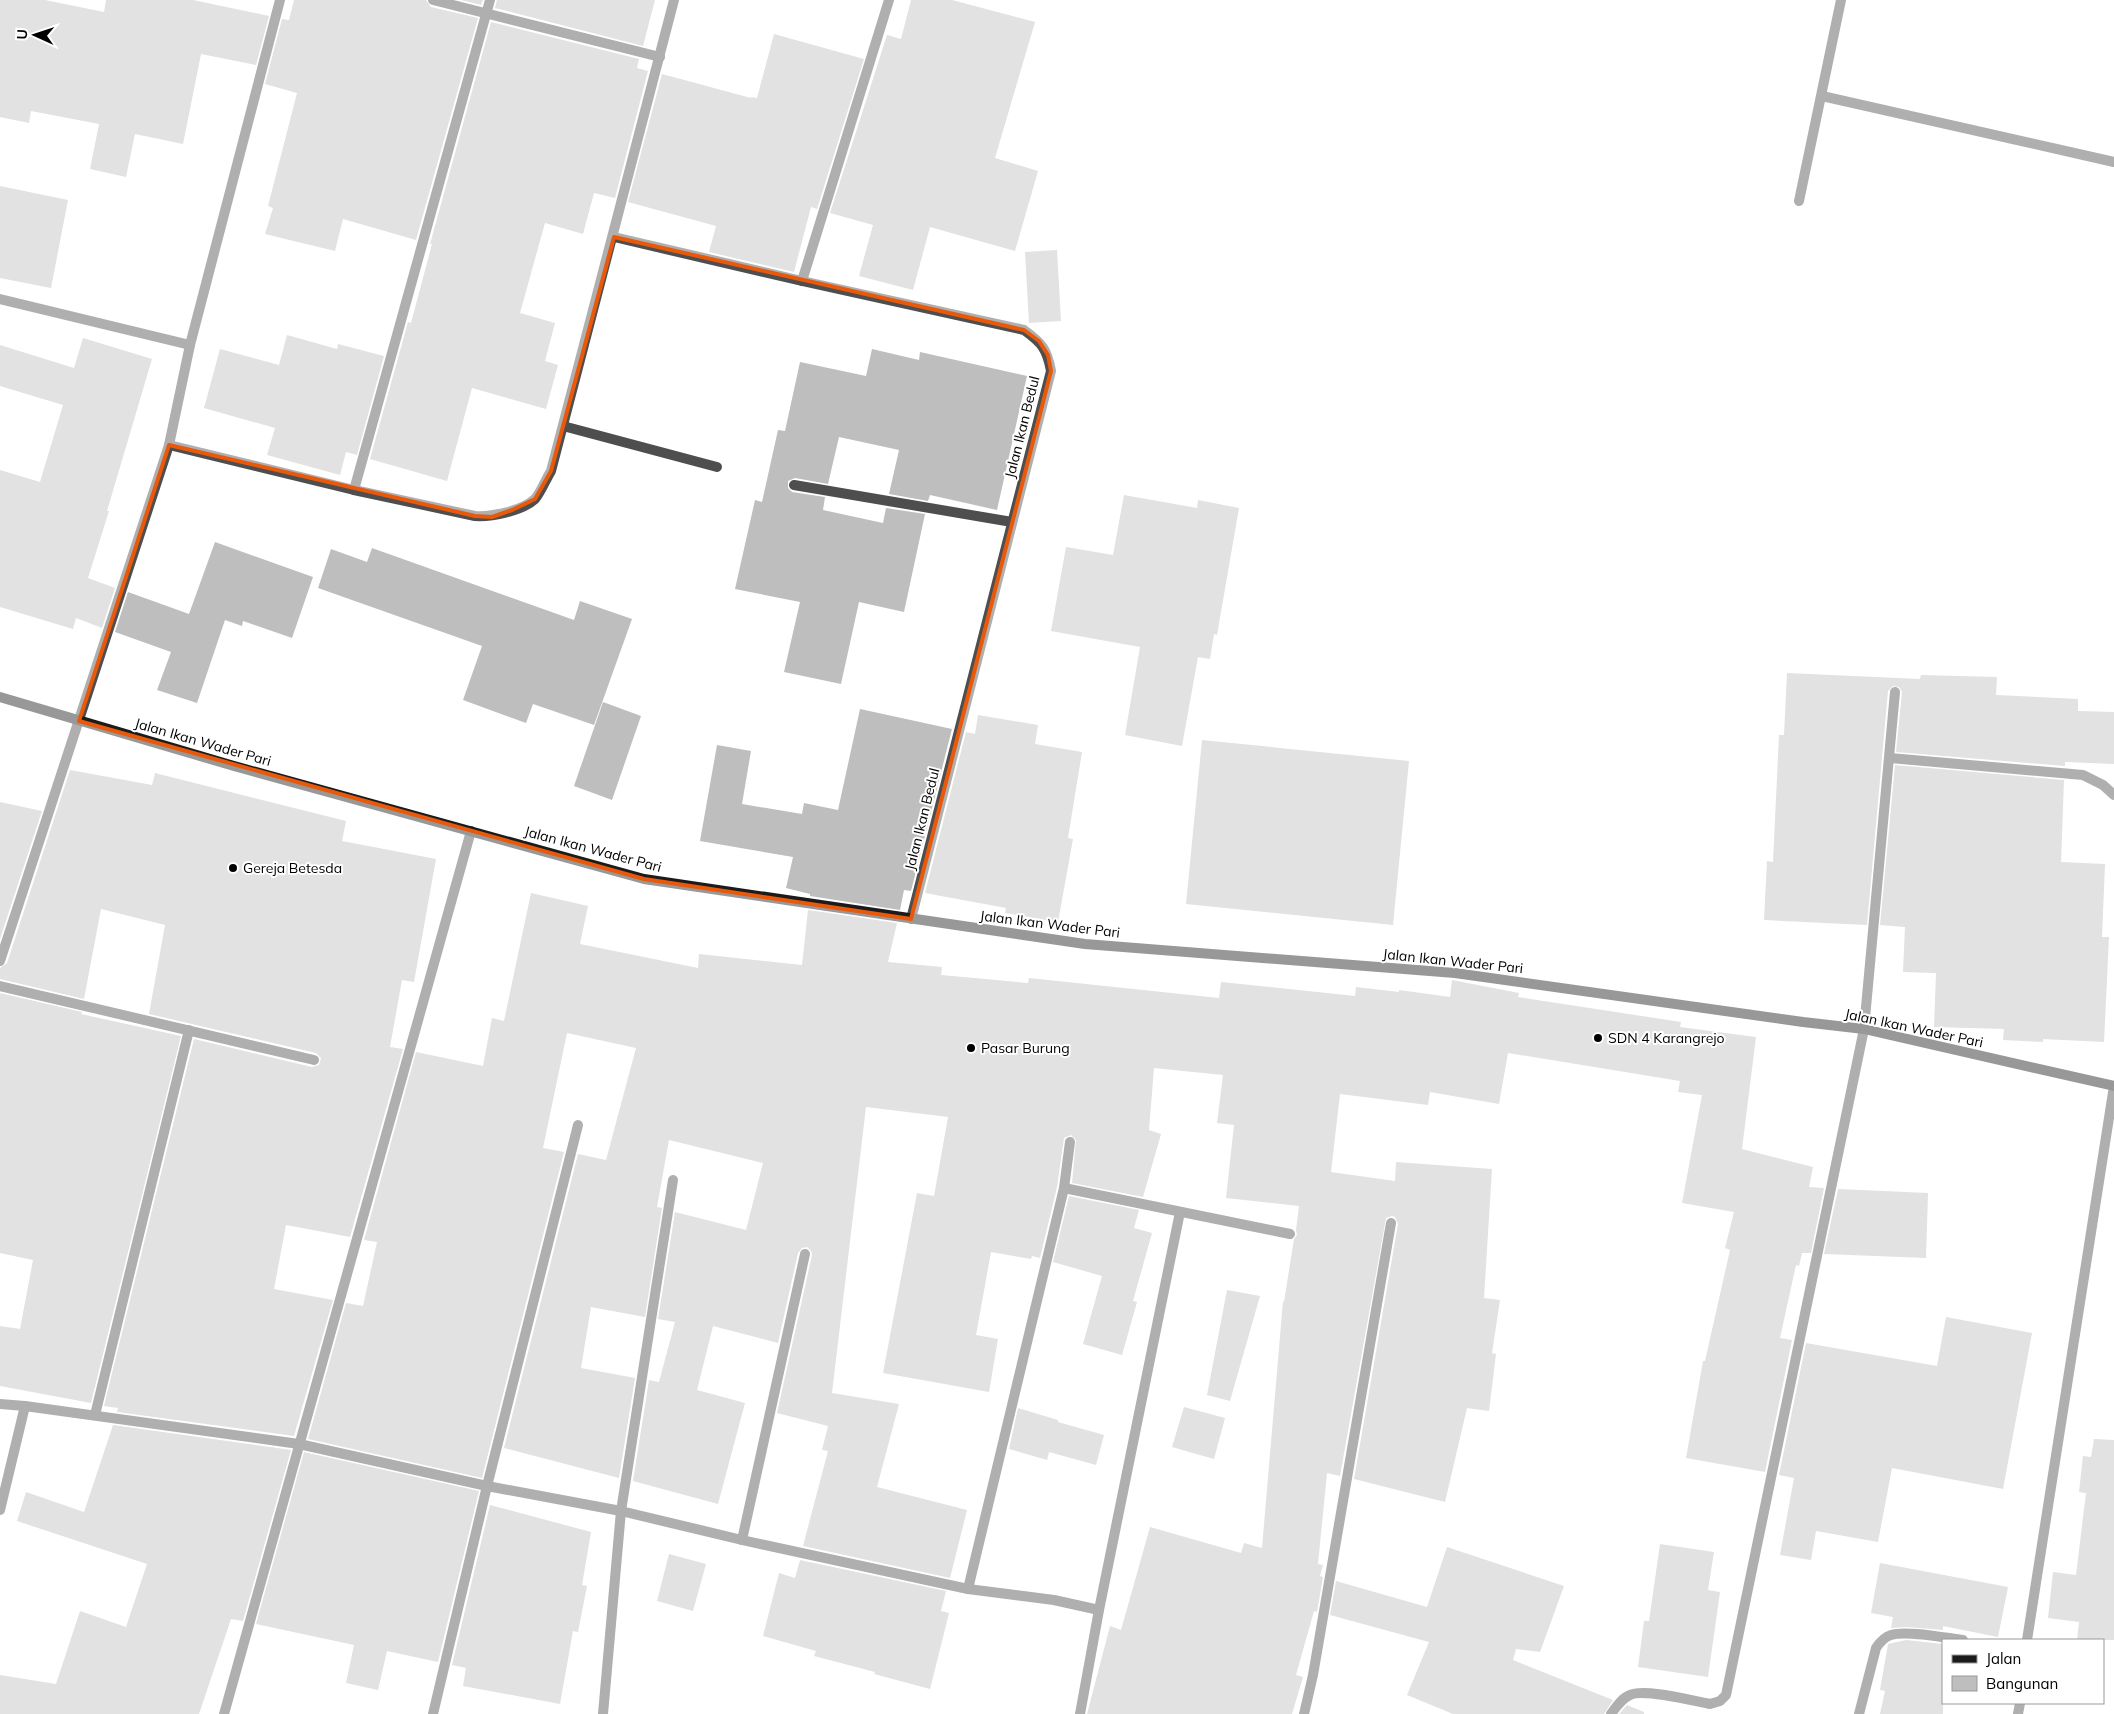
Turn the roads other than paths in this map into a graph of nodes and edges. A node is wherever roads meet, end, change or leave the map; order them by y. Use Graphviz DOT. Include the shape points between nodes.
graph roads {
  1 [pos="280,0"];
  2 [pos="433,0"];
  3 [pos="490,0"];
  4 [pos="674,0"];
  5 [pos="889,0"];
  6 [pos="1841,0"];
  7 [pos="486,14"];
  8 [pos="660,57"];
  9 [pos="1822,96"];
  10 [pos="2114,162"];
  11 [pos="1799,201"];
  12 [pos="614,237"];
  13 [pos="802,281"];
  14 [pos="0,299"];
  15 [pos="190,345"];
  16 [pos="563,426"];
  17 [pos="170,445"];
  18 [pos="717,467"];
  19 [pos="794,485"];
  20 [pos="354,490"];
  21 [pos="1012,522"];
  22 [pos="1895,692"];
  23 [pos="0,698"];
  24 [pos="79,721"];
  25 [pos="1890,758"];
  26 [pos="2114,795"];
  27 [pos="471,831"];
  28 [pos="911,918"];
  29 [pos="0,961"];
  30 [pos="0,986"];
  31 [pos="1864,1029"];
  32 [pos="189,1030"];
  33 [pos="314,1060"];
  34 [pos="2114,1086"];
  35 [pos="578,1125"];
  36 [pos="1070,1142"];
  37 [pos="673,1180"];
  38 [pos="1064,1188"];
  39 [pos="1180,1212"];
  40 [pos="1391,1223"];
  41 [pos="1290,1234"];
  42 [pos="805,1254"];
  43 [pos="0,1404"];
  44 [pos="26,1406"];
  45 [pos="95,1416"];
  46 [pos="299,1444"];
  47 [pos="487,1486"];
  48 [pos="0,1510"];
  49 [pos="621,1511"];
  50 [pos="742,1540"];
  51 [pos="968,1589"];
  52 [pos="1099,1610"];
  53 [pos="1954,1639"];
  54 [pos="2027,1639"];
  55 [pos="224,1714"];
  56 [pos="433,1714"];
  57 [pos="603,1714"];
  58 [pos="1080,1714"];
  59 [pos="1304,1714"];
  60 [pos="1611,1714"];
  61 [pos="1859,1714"];
  1 -- 15 [label="street"];
  2 -- 7 [label="street"];
  3 -- 7 [label="street"];
  4 -- 8 [label="street"];
  5 -- 13 [label="street"];
  6 -- 9 [label="street"];
  7 -- 8 [label="street"];
  7 -- 20 [label="street"];
  8 -- 12 [label="street"];
  9 -- 10 [label="street"];
  9 -- 11 [label="street"];
  12 -- 13 [label="street, Jalan Ikan Bedul"];
  12 -- 16 [label="street"];
  13 -- 21 [label="street, Jalan Ikan Bedul" via="1024,330 1039,341 1048,354 1050,372"];
  14 -- 15 [label="street"];
  15 -- 17 [label="street"];
  16 -- 18 [label="street"];
  16 -- 20 [label="street" via="551,472 534,499 492,517"];
  17 -- 20 [label="street"];
  17 -- 24 [label="street"];
  19 -- 21 [label="street"];
  21 -- 28 [label="street, Jalan Ikan Bedul"];
  22 -- 25 [label="street"];
  23 -- 24 [label="street, Jalan Ikan Wader Pari"];
  24 -- 27 [label="street, Jalan Ikan Wader Pari"];
  24 -- 29 [label="street"];
  25 -- 26 [label="street" via="2083,775"];
  25 -- 31 [label="street"];
  27 -- 28 [label="street, Jalan Ikan Wader Pari" via="644,879"];
  27 -- 46 [label="street"];
  28 -- 31 [label="street, Jalan Ikan Wader Pari" via="1084,944 1455,973"];
  30 -- 32 [label="street"];
  31 -- 34 [label="street, Jalan Ikan Wader Pari"];
  31 -- 60 [label="street" via="1726,1695 1710,1704 1642,1692 1630,1695"];
  32 -- 33 [label="street"];
  32 -- 45 [label="street"];
  34 -- 54 [label="street"];
  35 -- 47 [label="street"];
  36 -- 38 [label="street"];
  37 -- 49 [label="street"];
  38 -- 39 [label="street"];
  38 -- 51 [label="street"];
  39 -- 41 [label="street"];
  39 -- 52 [label="street"];
  40 -- 59 [label="street"];
  42 -- 50 [label="street"];
  43 -- 44 [label="street"];
  44 -- 45 [label="street"];
  44 -- 48 [label="street"];
  45 -- 46 [label="street"];
  46 -- 47 [label="street"];
  46 -- 55 [label="street"];
  47 -- 49 [label="street"];
  47 -- 56 [label="street"];
  49 -- 50 [label="street"];
  49 -- 57 [label="street"];
  50 -- 51 [label="street"];
  51 -- 52 [label="street" via="1054,1600"];
  52 -- 58 [label="street"];
  53 -- 61 [label="street" via="1900,1633 1882,1640 1876,1648"];
}
